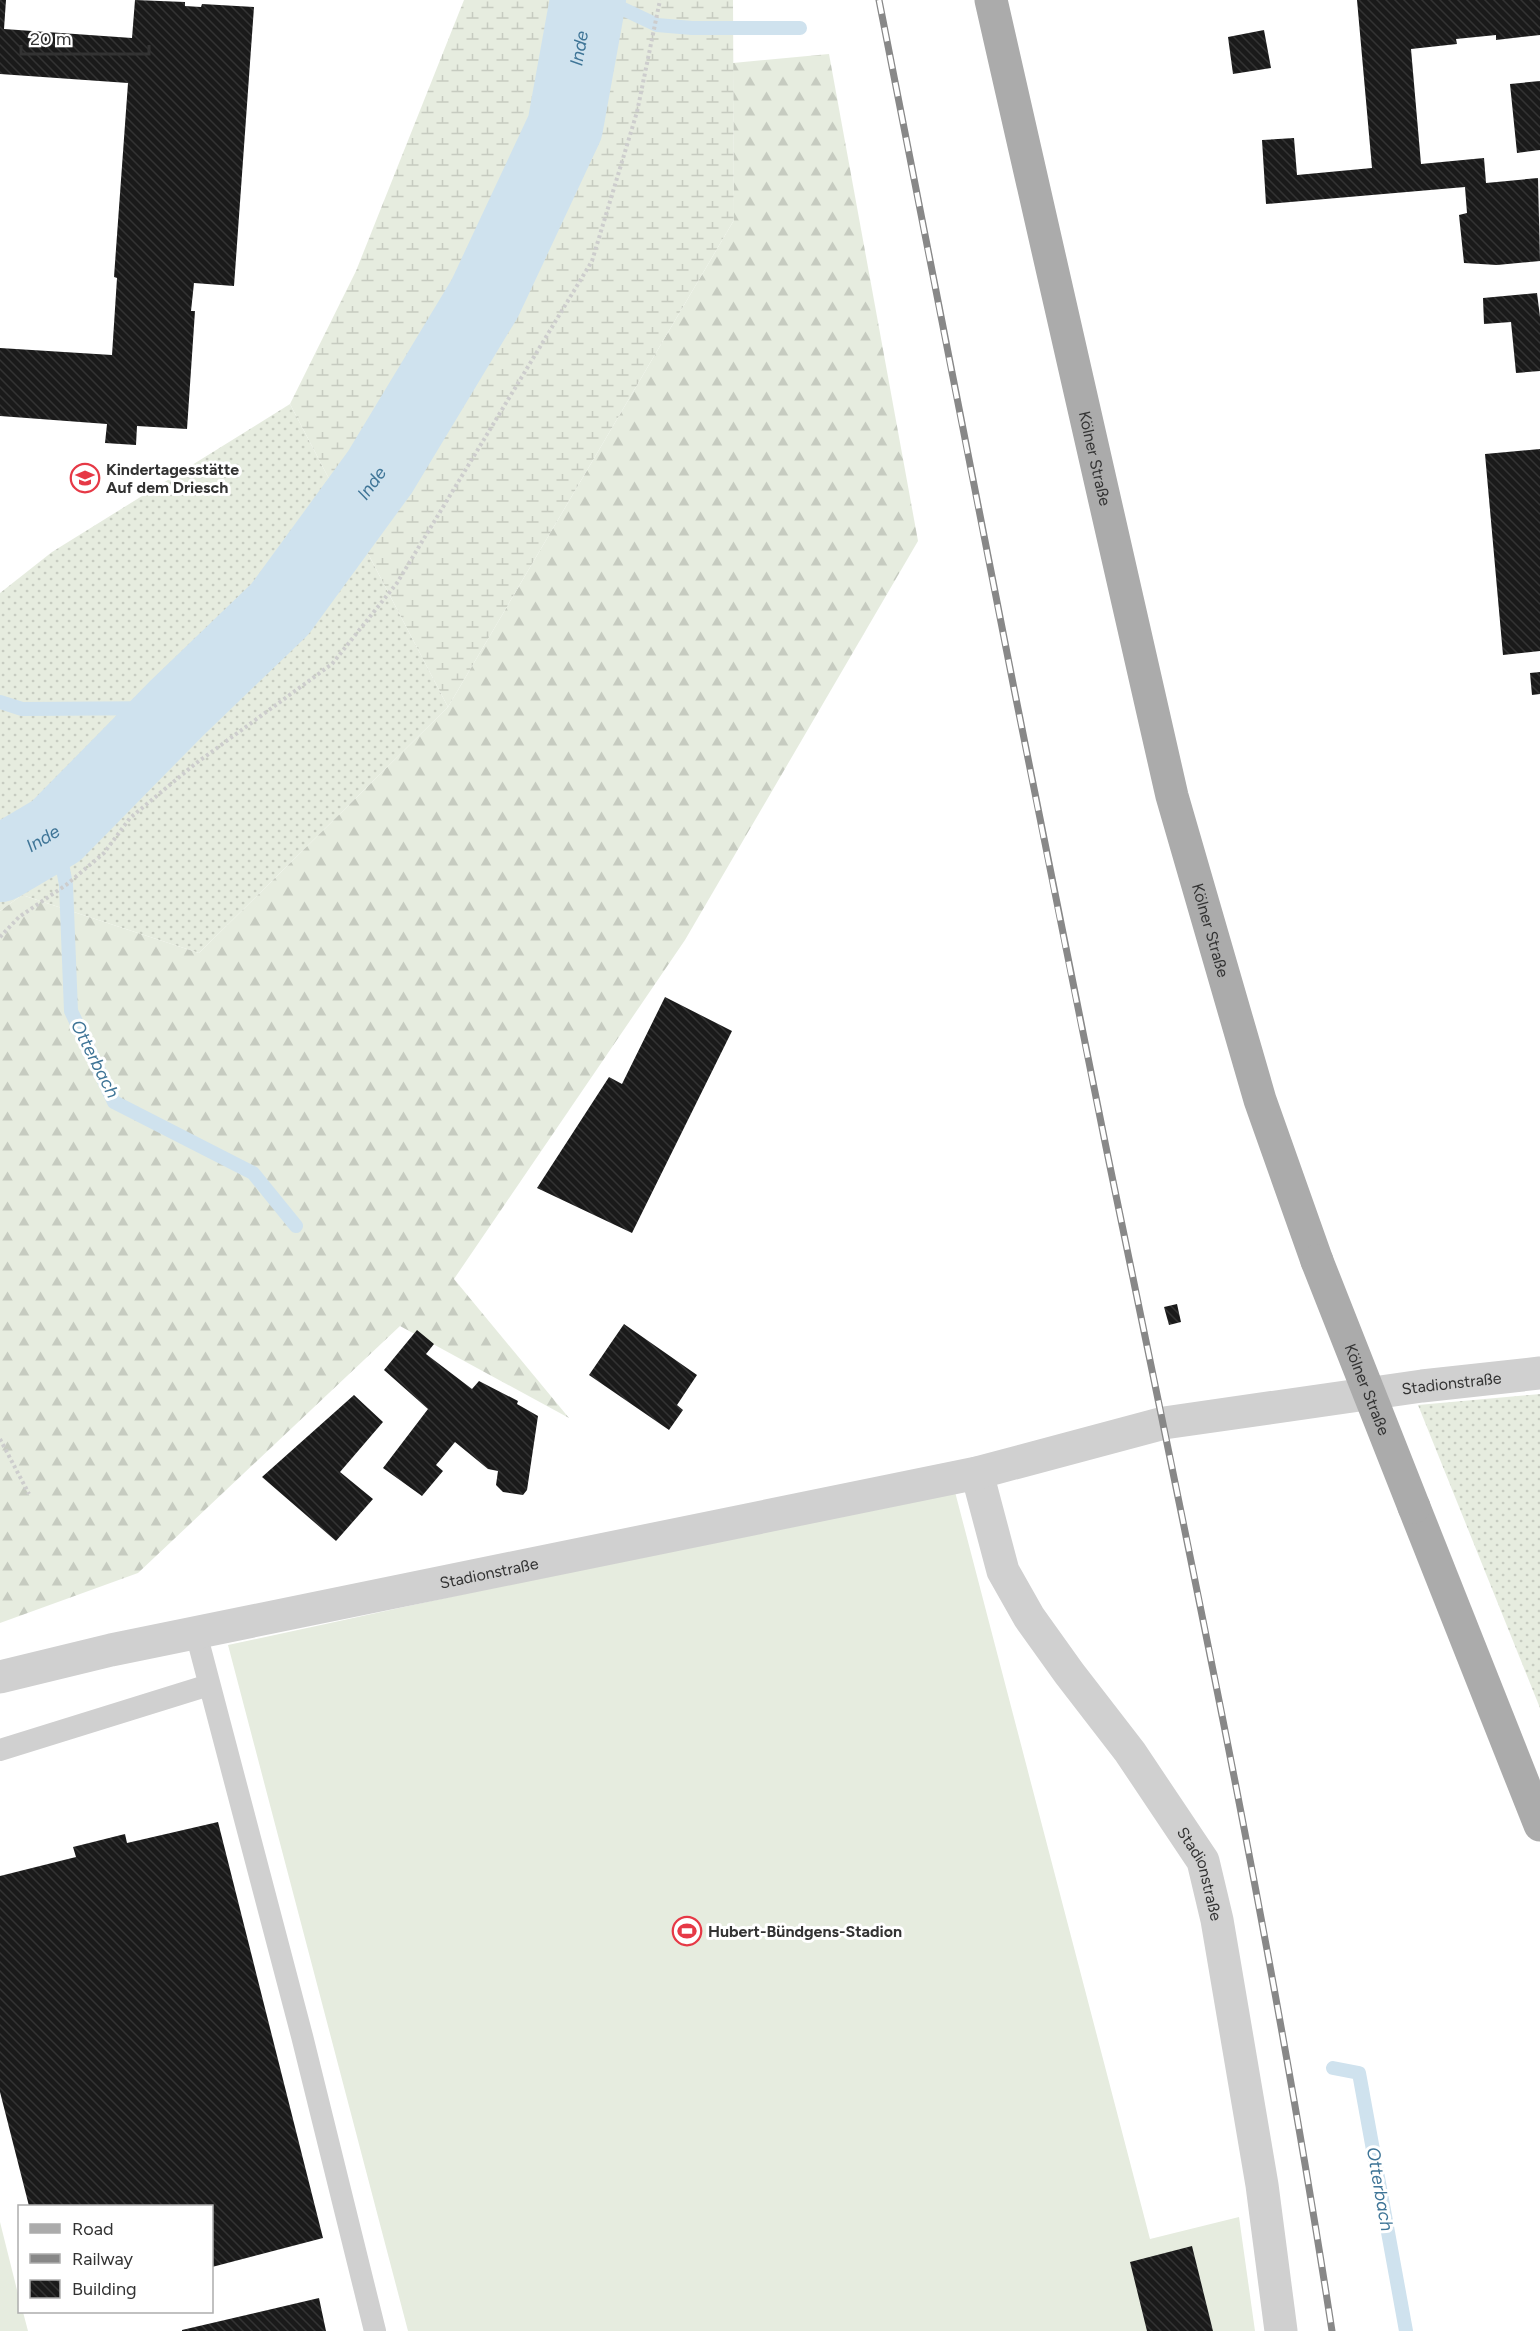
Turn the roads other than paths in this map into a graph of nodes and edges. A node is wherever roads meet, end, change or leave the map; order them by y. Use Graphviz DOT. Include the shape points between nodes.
graph roads {
  1 [pos="991,0"];
  2 [pos="1540,1373"];
  3 [pos="977,1473"];
  4 [pos="196,1633"];
  5 [pos="0,1677"];
  6 [pos="209,1685"];
  7 [pos="0,1750"];
  8 [pos="1540,1826"];
  9 [pos="375,2331"];
  10 [pos="1281,2331"];
  1 -- 8 [label="main road, Kölner Straße, bridge" via="1172,796 1260,1100 1317,1261"];
  2 -- 3 [label="street, Stadionstraße" via="1164,1424"];
  3 -- 4 [label="street, Stadionstraße"];
  3 -- 10 [label="street, Stadionstraße" via="1003,1571 1029,1617 1130,1752 1203,1860 1262,2185"];
  4 -- 5 [label="street, Stadionstraße"];
  4 -- 6 [label="lane"];
  6 -- 7 [label="lane"];
  6 -- 9 [label="lane"];
}
